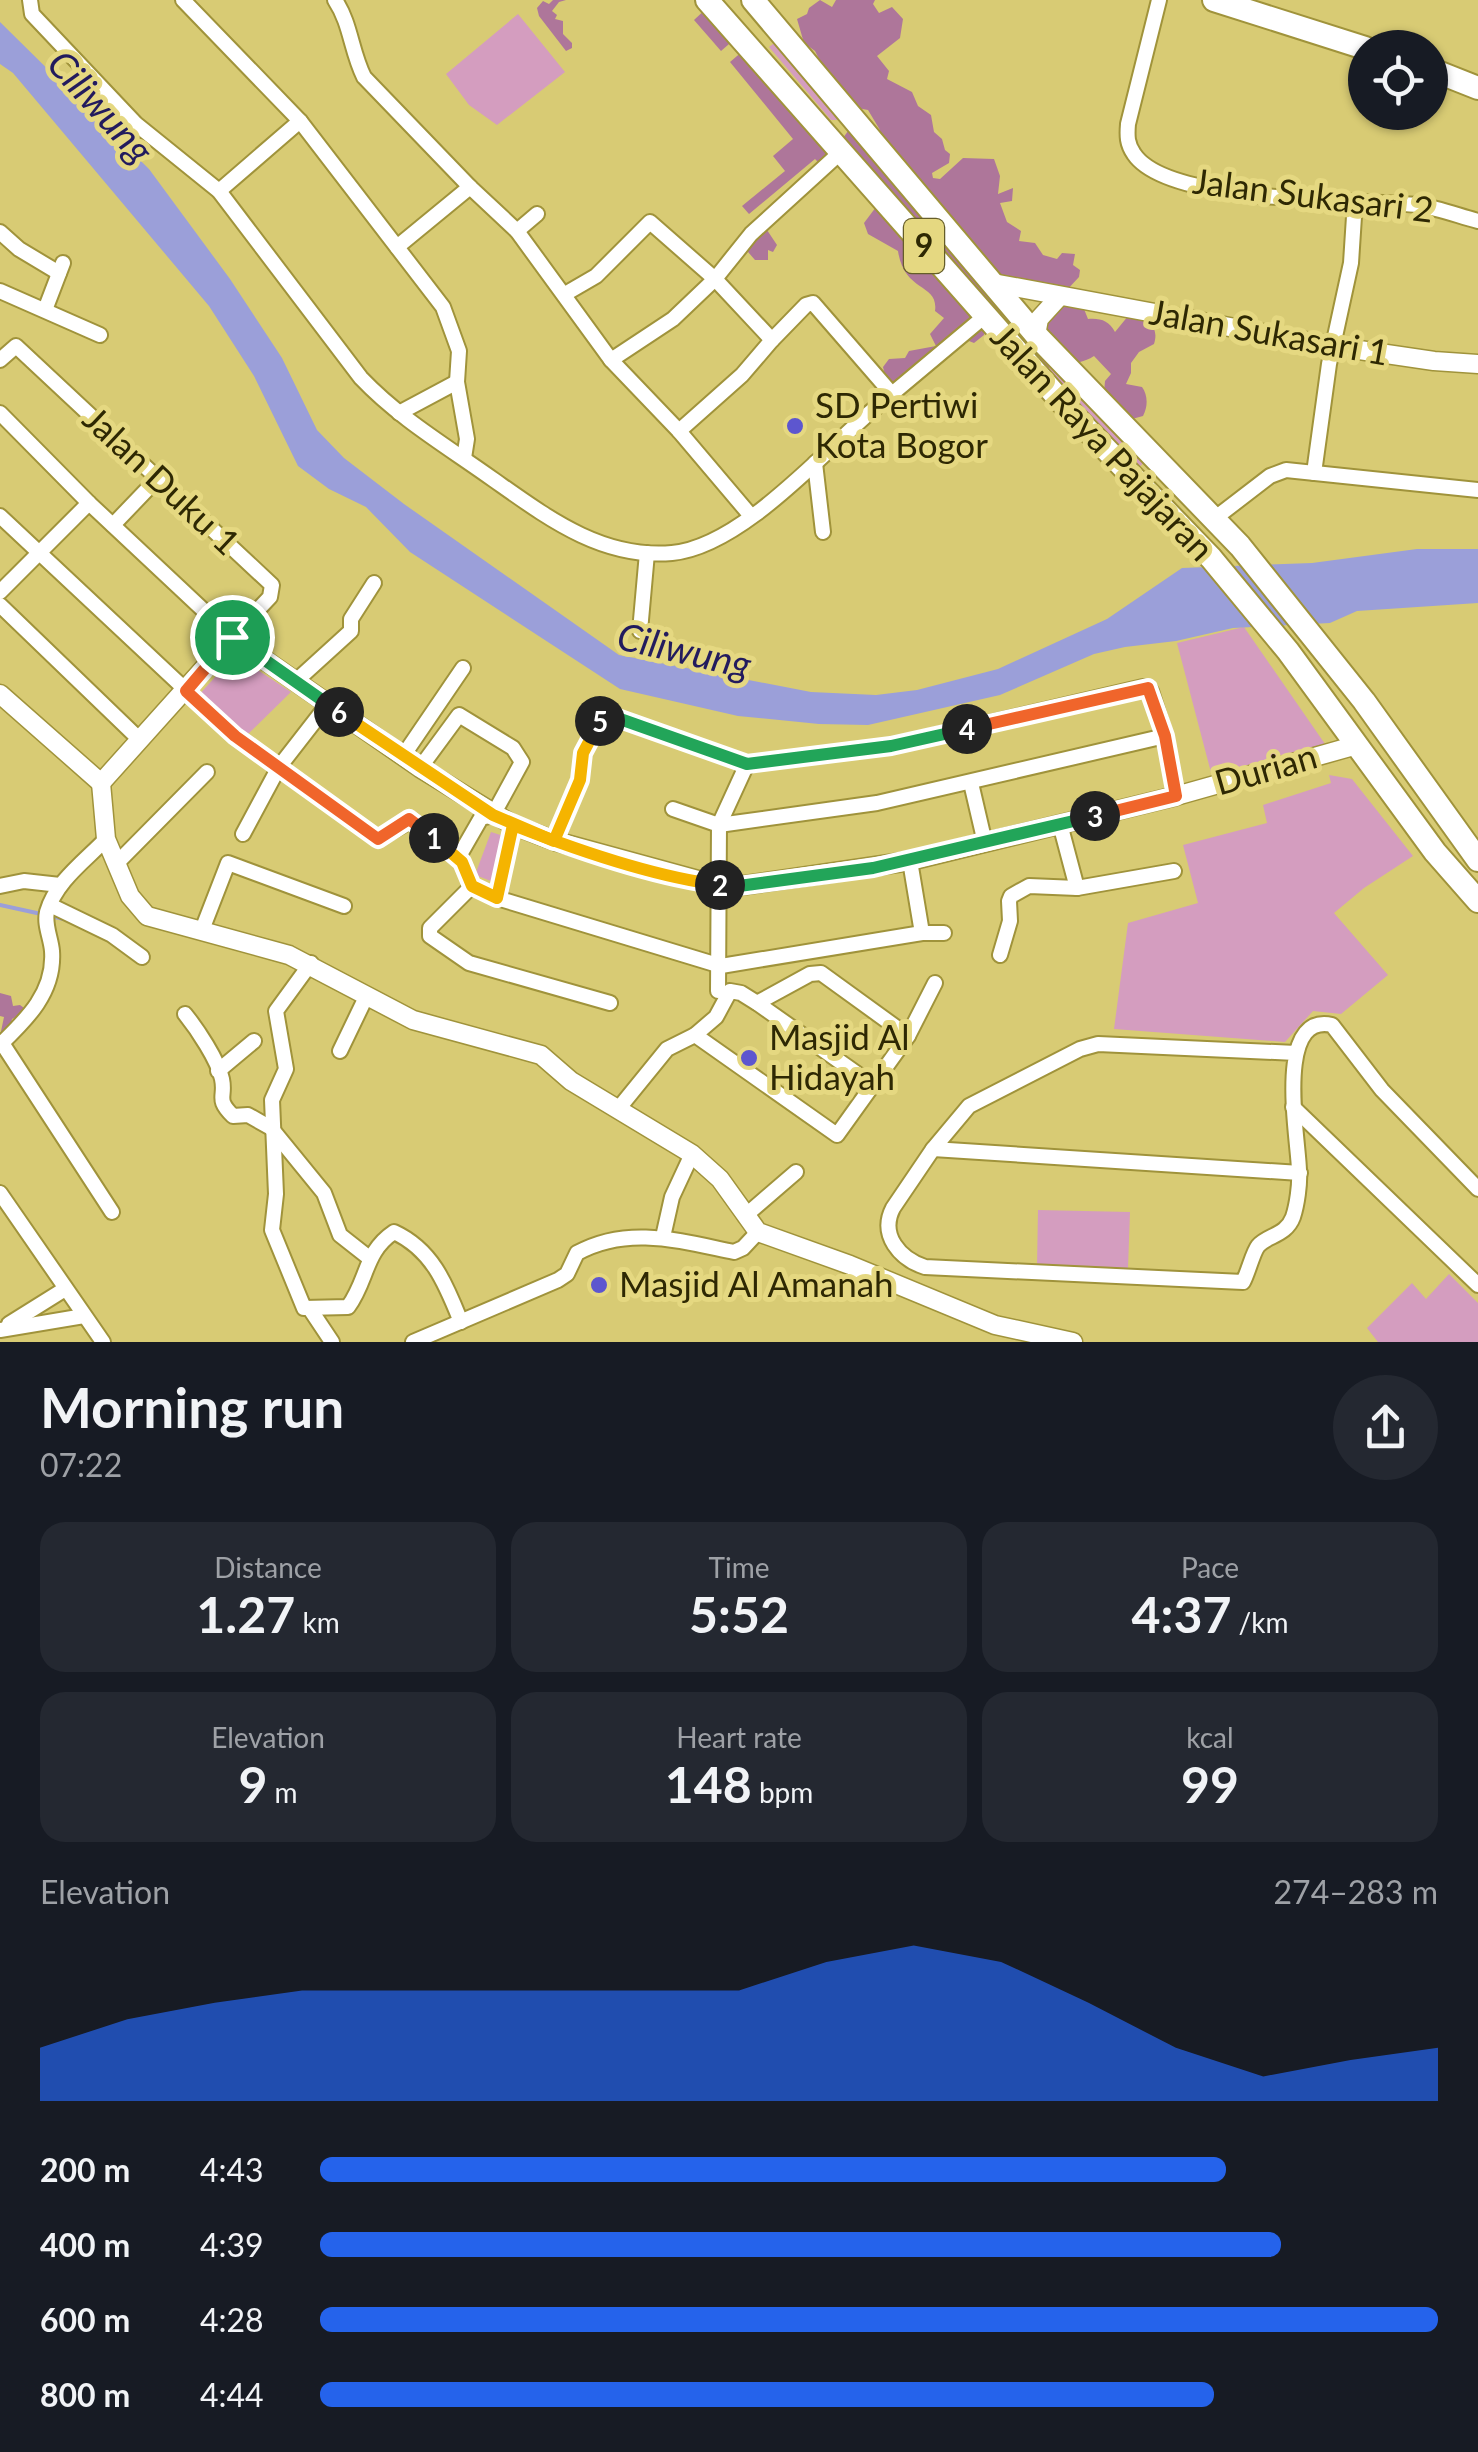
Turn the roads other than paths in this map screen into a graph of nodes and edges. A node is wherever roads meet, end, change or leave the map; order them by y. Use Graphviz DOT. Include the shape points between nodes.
graph roads {
  1 [pos="30,0"];
  2 [pos="183,0"];
  3 [pos="335,0"];
  4 [pos="707,0"];
  5 [pos="753,0"];
  6 [pos="1160,0"];
  7 [pos="1214,0"];
  8 [pos="770,22"];
  9 [pos="745,42"];
  10 [pos="1348,42"];
  11 [pos="1448,76"];
  12 [pos="1478,88"];
  13 [pos="300,121"];
  14 [pos="842,151"];
  15 [pos="470,187"];
  16 [pos="218,191"];
  17 [pos="1355,201"];
  18 [pos="538,214"];
  19 [pos="1478,221"];
  20 [pos="517,231"];
  21 [pos="0,232"];
  22 [pos="397,246"];
  23 [pos="714,279"];
  24 [pos="992,284"];
  25 [pos="0,291"];
  26 [pos="564,294"];
  27 [pos="1060,296"];
  28 [pos="46,310"];
  29 [pos="985,316"];
  30 [pos="100,334"];
  31 [pos="1036,335"];
  32 [pos="772,340"];
  33 [pos="1332,346"];
  34 [pos="0,360"];
  35 [pos="611,360"];
  36 [pos="1478,364"];
  37 [pos="457,382"];
  38 [pos="892,394"];
  39 [pos="0,413"];
  40 [pos="398,413"];
  41 [pos="679,432"];
  42 [pos="464,458"];
  43 [pos="814,463"];
  44 [pos="1165,470"];
  45 [pos="1314,473"];
  46 [pos="158,478"];
  47 [pos="1144,490"];
  48 [pos="1478,490"];
  49 [pos="89,503"];
  50 [pos="0,516"];
  51 [pos="751,516"];
  52 [pos="1214,518"];
  53 [pos="112,525"];
  54 [pos="823,532"];
  55 [pos="38,553"];
  56 [pos="646,553"];
  57 [pos="374,584"];
  58 [pos="0,592"];
  59 [pos="0,605"];
  60 [pos="640,631"];
  61 [pos="232,637"];
  62 [pos="463,668"];
  63 [pos="296,681"];
  64 [pos="186,691"];
  65 [pos="0,694"];
  66 [pos="328,704"];
  67 [pos="1165,736"];
  68 [pos="140,739"];
  69 [pos="1357,745"];
  70 [pos="403,756"];
  71 [pos="747,764"];
  72 [pos="279,766"];
  73 [pos="420,768"];
  74 [pos="206,772"];
  75 [pos="101,782"];
  76 [pos="970,782"];
  77 [pos="1176,796"];
  78 [pos="672,809"];
  79 [pos="493,815"];
  80 [pos="1060,824"];
  81 [pos="513,825"];
  82 [pos="718,825"];
  83 [pos="1458,833"];
  84 [pos="243,834"];
  85 [pos="106,839"];
  86 [pos="554,841"];
  87 [pos="985,843"];
  88 [pos="1435,852"];
  89 [pos="458,858"];
  90 [pos="1477,858"];
  91 [pos="910,860"];
  92 [pos="116,864"];
  93 [pos="1174,871"];
  94 [pos="60,885"];
  95 [pos="716,885"];
  96 [pos="0,886"];
  97 [pos="472,886"];
  98 [pos="1077,888"];
  99 [pos="497,898"];
  100 [pos="1478,901"];
  101 [pos="344,906"];
  102 [pos="48,912"];
  103 [pos="202,930"];
  104 [pos="922,933"];
  105 [pos="944,933"];
  106 [pos="1000,955"];
  107 [pos="142,957"];
  108 [pos="311,963"];
  109 [pos="721,966"];
  110 [pos="935,983"];
  111 [pos="718,991"];
  112 [pos="366,996"];
  113 [pos="610,1003"];
  114 [pos="756,1003"];
  115 [pos="185,1014"];
  116 [pos="695,1034"];
  117 [pos="908,1036"];
  118 [pos="254,1041"];
  119 [pos="1,1044"];
  120 [pos="340,1051"];
  121 [pos="1296,1054"];
  122 [pos="218,1071"];
  123 [pos="873,1085"];
  124 [pos="1292,1106"];
  125 [pos="619,1108"];
  126 [pos="272,1128"];
  127 [pos="933,1149"];
  128 [pos="692,1154"];
  129 [pos="796,1172"];
  130 [pos="1300,1173"];
  131 [pos="1478,1189"];
  132 [pos="0,1193"];
  133 [pos="112,1212"];
  134 [pos="752,1225"];
  135 [pos="662,1237"];
  136 [pos="368,1257"];
  137 [pos="1478,1286"];
  138 [pos="65,1289"];
  139 [pos="310,1309"];
  140 [pos="84,1316"];
  141 [pos="461,1322"];
  142 [pos="0,1330"];
  143 [pos="103,1342"];
  144 [pos="332,1342"];
  145 [pos="414,1342"];
  146 [pos="1073,1342"];
  1 -- 16 [label="street" via="32,14 136,124"];
  2 -- 13 [label="street"];
  3 -- 15 [label="street" via="364,77"];
  4 -- 9 [label="main road, Jalan Raya Pajajaran / 9"];
  5 -- 8 [label="main road, Jalan Raya Pajajaran / 9"];
  6 -- 17 [label="street, Jalan Sukasari 2" via="1128,124 1127,140 1142,163 1185,182 1239,194"];
  7 -- 10 [label="main road"];
  8 -- 9 [label="main road"];
  8 -- 24 [label="main road, Jalan Raya Pajajaran / 9"];
  9 -- 14 [label="main road, Jalan Raya Pajajaran / 9"];
  11 -- 12 [label="main road"];
  13 -- 16 [label="street"];
  13 -- 22 [label="street"];
  14 -- 23 [label="street" via="751,234"];
  14 -- 29 [label="main road, Jalan Raya Pajajaran / 9"];
  15 -- 20 [label="street"];
  15 -- 22 [label="street"];
  16 -- 40 [label="street" via="361,378"];
  17 -- 19 [label="street, Jalan Sukasari 2" via="1422,206"];
  17 -- 33 [label="street"];
  18 -- 20 [label="street"];
  20 -- 26 [label="street"];
  21 -- 28 [label="street" via="18,249 61,268"];
  22 -- 37 [label="street" via="444,310 459,350"];
  23 -- 26 [label="street" via="650,222 596,276"];
  23 -- 32 [label="street"];
  23 -- 35 [label="street" via="660,330"];
  24 -- 27 [label="street, Jalan Sukasari 1"];
  24 -- 31 [label="main road, Jalan Raya Pajajaran / 9"];
  25 -- 28 [label="street"];
  26 -- 35 [label="street"];
  27 -- 31 [label="street" via="1039,319"];
  27 -- 33 [label="street, Jalan Sukasari 1"];
  28 -- 30 [label="street"];
  29 -- 38 [label="street"];
  29 -- 47 [label="main road, Jalan Raya Pajajaran / 9"];
  31 -- 44 [label="main road, Jalan Raya Pajajaran / 9"];
  32 -- 38 [label="street" via="814,303"];
  32 -- 41 [label="street"];
  33 -- 36 [label="street, Jalan Sukasari 1"];
  33 -- 45 [label="street"];
  34 -- 46 [label="street, Jalan Duku 1" via="16,346"];
  35 -- 41 [label="street"];
  37 -- 40 [label="street"];
  37 -- 42 [label="street"];
  38 -- 43 [label="street"];
  39 -- 49 [label="street"];
  40 -- 42 [label="street"];
  41 -- 51 [label="street"];
  42 -- 56 [label="street" via="564,529"];
  43 -- 51 [label="street"];
  43 -- 54 [label="street"];
  44 -- 47 [label="main road"];
  44 -- 52 [label="main road, Jalan Raya Pajajaran / 9"];
  45 -- 48 [label="street"];
  45 -- 52 [label="street" via="1276,473"];
  46 -- 53 [label="street"];
  46 -- 61 [label="street, Jalan Duku 1" via="272,585 270,597"];
  47 -- 69 [label="main road, Jalan Raya Pajajaran / 9" via="1211,558"];
  49 -- 53 [label="street"];
  49 -- 55 [label="street"];
  50 -- 55 [label="street"];
  51 -- 56 [label="street" via="693,550"];
  52 -- 83 [label="main road, Jalan Raya Pajajaran / 9" via="1312,634"];
  53 -- 61 [label="street"];
  55 -- 58 [label="street"];
  55 -- 64 [label="street"];
  56 -- 60 [label="street"];
  57 -- 63 [label="street" via="351,631"];
  59 -- 68 [label="street"];
  61 -- 63 [label="street, Durian"];
  61 -- 64 [label="street"];
  62 -- 70 [label="street"];
  63 -- 66 [label="street, Durian"];
  64 -- 68 [label="street"];
  64 -- 72 [label="street"];
  65 -- 75 [label="street"];
  66 -- 70 [label="street, Durian"];
  66 -- 72 [label="street"];
  67 -- 71 [label="street" via="1148,688 891,746"];
  67 -- 76 [label="street"];
  67 -- 77 [label="street"];
  68 -- 75 [label="street"];
  69 -- 77 [label="street, Durian"];
  69 -- 88 [label="main road, Jalan Raya Pajajaran / 9"];
  70 -- 73 [label="street, Durian"];
  71 -- 82 [label="street"];
  71 -- 86 [label="street" via="606,714 583,753 580,780"];
  72 -- 84 [label="street"];
  72 -- 89 [label="street" via="378,839 410,819"];
  73 -- 79 [label="street, Durian"];
  73 -- 79 [label="street" via="457,715 498,738 522,765"];
  74 -- 92 [label="street"];
  75 -- 85 [label="street"];
  76 -- 82 [label="street"];
  76 -- 87 [label="street"];
  77 -- 80 [label="street, Durian"];
  78 -- 82 [label="street"];
  79 -- 81 [label="street, Durian"];
  79 -- 89 [label="street" via="482,818"];
  80 -- 87 [label="street, Durian"];
  80 -- 98 [label="street"];
  81 -- 86 [label="street, Durian"];
  81 -- 99 [label="street"];
  82 -- 95 [label="street"];
  83 -- 88 [label="main road"];
  83 -- 90 [label="main road, Jalan Raya Pajajaran / 9"];
  85 -- 92 [label="street"];
  85 -- 94 [label="street"];
  86 -- 95 [label="street, Durian"];
  87 -- 91 [label="street, Durian"];
  88 -- 100 [label="main road, Jalan Raya Pajajaran / 9"];
  89 -- 97 [label="street"];
  91 -- 95 [label="street, Durian"];
  91 -- 104 [label="street"];
  92 -- 103 [label="street" via="148,916"];
  93 -- 98 [label="street"];
  94 -- 96 [label="street"];
  94 -- 102 [label="street"];
  95 -- 109 [label="street"];
  97 -- 99 [label="street"];
  97 -- 113 [label="street" via="430,928 430,936 469,963"];
  98 -- 106 [label="street" via="1039,884 1011,896"];
  99 -- 109 [label="street"];
  101 -- 103 [label="street" via="228,863"];
  102 -- 107 [label="street" via="112,935"];
  102 -- 119 [label="street" via="48,984 35,1009"];
  103 -- 108 [label="street"];
  104 -- 105 [label="street"];
  104 -- 109 [label="street"];
  108 -- 112 [label="street"];
  108 -- 126 [label="street" via="276,1011 286,1069 272,1100"];
  109 -- 111 [label="street"];
  110 -- 117 [label="street"];
  112 -- 120 [label="street"];
  112 -- 125 [label="street" via="413,1020 540,1055 571,1082"];
  114 -- 116 [label="street" via="730,991 716,1017"];
  114 -- 117 [label="street" via="821,973"];
  114 -- 123 [label="street"];
  115 -- 122 [label="street"];
  116 -- 123 [label="street" via="837,1135"];
  116 -- 125 [label="street" via="667,1049"];
  117 -- 123 [label="street"];
  118 -- 122 [label="street"];
  119 -- 133 [label="street"];
  121 -- 124 [label="street"];
  121 -- 127 [label="street" via="1098,1044 969,1106"];
  121 -- 131 [label="street" via="1310,1028 1332,1025 1382,1090"];
  122 -- 126 [label="street" via="221,1101 231,1114 248,1114"];
  124 -- 130 [label="street"];
  124 -- 137 [label="street"];
  125 -- 128 [label="street"];
  126 -- 136 [label="street" via="324,1192 340,1234"];
  126 -- 139 [label="street" via="272,1230 290,1280"];
  127 -- 130 [label="street"];
  127 -- 130 [label="street" via="888,1224 900,1252 925,1267 1243,1282 1258,1246 1293,1219"];
  128 -- 134 [label="street" via="720,1179"];
  128 -- 135 [label="street"];
  129 -- 134 [label="street"];
  132 -- 138 [label="street"];
  134 -- 135 [label="street" via="734,1252"];
  134 -- 146 [label="street" via="995,1325"];
  135 -- 141 [label="street" via="618,1237 581,1250 563,1278"];
  136 -- 139 [label="street" via="348,1306"];
  136 -- 141 [label="street" via="392,1233 404,1237 439,1269"];
  138 -- 140 [label="street"];
  138 -- 142 [label="street"];
  139 -- 144 [label="street"];
  140 -- 142 [label="street"];
  140 -- 143 [label="street"];
  141 -- 145 [label="street"];
}
